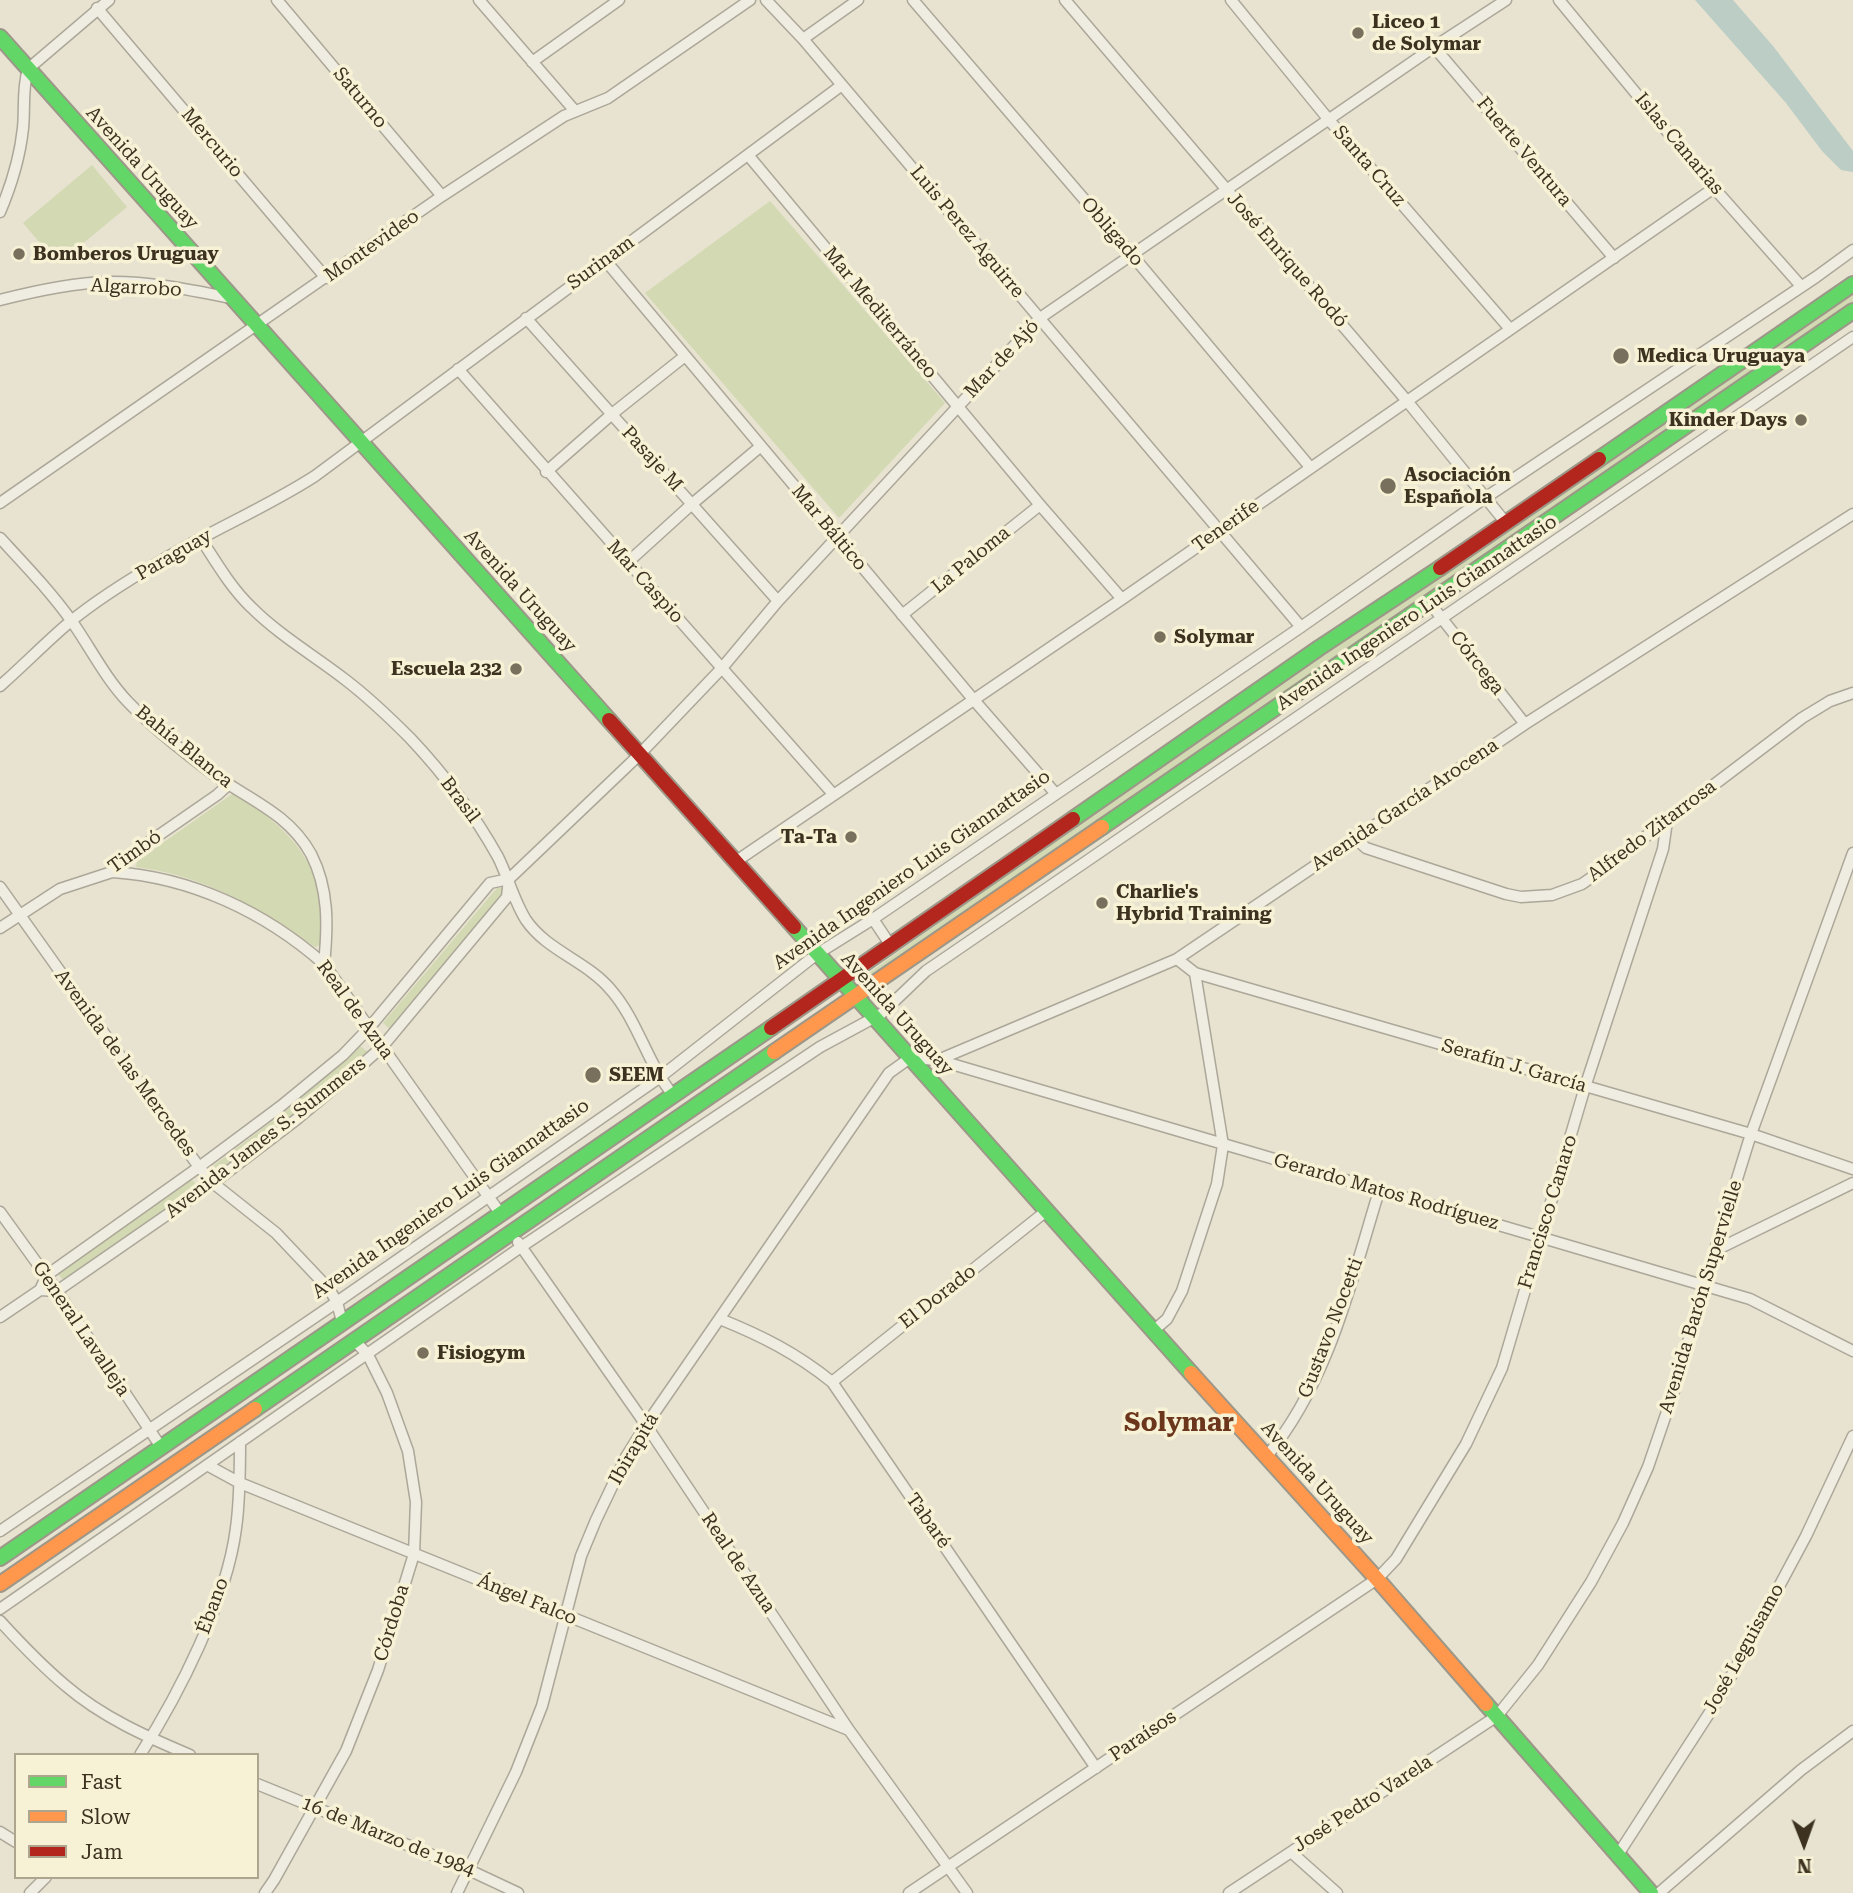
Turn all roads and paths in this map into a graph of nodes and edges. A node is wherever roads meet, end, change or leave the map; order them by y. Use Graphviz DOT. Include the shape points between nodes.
graph roads {
  1 [pos="109,0"];
  2 [pos="277,0"];
  3 [pos="479,0"];
  4 [pos="619,0"];
  5 [pos="750,0"];
  6 [pos="766,0"];
  7 [pos="858,0"];
  8 [pos="912,0"];
  9 [pos="1065,0"];
  10 [pos="1231,0"];
  11 [pos="1506,0"];
  12 [pos="1559,0"];
  13 [pos="97,8"];
  14 [pos="0,37"];
  15 [pos="803,39"];
  16 [pos="1434,47"];
  17 [pos="532,62"];
  18 [pos="29,69"];
  19 [pos="842,86"];
  20 [pos="575,111"];
  21 [pos="1329,120"];
  22 [pos="748,155"];
  23 [pos="1714,188"];
  24 [pos="1227,190"];
  25 [pos="442,197"];
  26 [pos="0,212"];
  27 [pos="1853,250"];
  28 [pos="1132,255"];
  29 [pos="1614,258"];
  30 [pos="605,260"];
  31 [pos="326,278"];
  32 [pos="1853,284"];
  33 [pos="1801,286"];
  34 [pos="231,298"];
  35 [pos="0,300"];
  36 [pos="1853,311"];
  37 [pos="526,318"];
  38 [pos="1040,318"];
  39 [pos="256,326"];
  40 [pos="1510,329"];
  41 [pos="1853,337"];
  42 [pos="685,356"];
  43 [pos="458,369"];
  44 [pos="1408,401"];
  45 [pos="958,407"];
  46 [pos="612,414"];
  47 [pos="361,442"];
  48 [pos="761,446"];
  49 [pos="1310,467"];
  50 [pos="546,472"];
  51 [pos="1485,498"];
  52 [pos="0,503"];
  53 [pos="692,504"];
  54 [pos="1040,505"];
  55 [pos="1853,514"];
  56 [pos="1506,523"];
  57 [pos="1219,531"];
  58 [pos="837,537"];
  59 [pos="0,538"];
  60 [pos="201,539"];
  61 [pos="627,563"];
  62 [pos="1122,599"];
  63 [pos="778,601"];
  64 [pos="1429,602"];
  65 [pos="902,615"];
  66 [pos="1442,619"];
  67 [pos="72,621"];
  68 [pos="1301,627"];
  69 [pos="722,668"];
  70 [pos="0,686"];
  71 [pos="1853,693"];
  72 [pos="973,699"];
  73 [pos="1525,724"];
  74 [pos="639,755"];
  75 [pos="228,785"];
  76 [pos="833,794"];
  77 [pos="1056,794"];
  78 [pos="1667,821"];
  79 [pos="1354,838"];
  80 [pos="1853,853"];
  81 [pos="736,862"];
  82 [pos="112,872"];
  83 [pos="509,879"];
  84 [pos="0,887"];
  85 [pos="19,915"];
  86 [pos="873,919"];
  87 [pos="0,928"];
  88 [pos="891,946"];
  89 [pos="817,954"];
  90 [pos="1177,959"];
  91 [pos="324,964"];
  92 [pos="1195,973"];
  93 [pos="840,979"];
  94 [pos="855,996"];
  95 [pos="874,1018"];
  96 [pos="369,1028"];
  97 [pos="383,1047"];
  98 [pos="910,1058"];
  99 [pos="938,1059"];
  100 [pos="659,1078"];
  101 [pos="1585,1087"];
  102 [pos="673,1095"];
  103 [pos="1751,1134"];
  104 [pos="1223,1145"];
  105 [pos="200,1167"];
  106 [pos="1853,1169"];
  107 [pos="213,1183"];
  108 [pos="1853,1183"];
  109 [pos="1379,1191"];
  110 [pos="488,1196"];
  111 [pos="0,1212"];
  112 [pos="1045,1212"];
  113 [pos="500,1213"];
  114 [pos="511,1232"];
  115 [pos="1540,1238"];
  116 [pos="521,1247"];
  117 [pos="1716,1250"];
  118 [pos="47,1275"];
  119 [pos="1704,1285"];
  120 [pos="40,1290"];
  121 [pos="57,1291"];
  122 [pos="337,1302"];
  123 [pos="0,1317"];
  124 [pos="720,1319"];
  125 [pos="342,1322"];
  126 [pos="1153,1331"];
  127 [pos="355,1341"];
  128 [pos="1853,1350"];
  129 [pos="368,1354"];
  130 [pos="832,1382"];
  131 [pos="646,1425"];
  132 [pos="149,1431"];
  133 [pos="1853,1436"];
  134 [pos="240,1443"];
  135 [pos="161,1447"];
  136 [pos="1267,1456"];
  137 [pos="207,1465"];
  138 [pos="240,1483"];
  139 [pos="0,1531"];
  140 [pos="414,1555"];
  141 [pos="0,1558"];
  142 [pos="1377,1579"];
  143 [pos="0,1584"];
  144 [pos="0,1609"];
  145 [pos="566,1615"];
  146 [pos="0,1621"];
  147 [pos="1497,1716"];
  148 [pos="849,1730"];
  149 [pos="1853,1731"];
  150 [pos="150,1738"];
  151 [pos="141,1753"];
  152 [pos="185,1753"];
  153 [pos="1096,1768"];
  154 [pos="259,1785"];
  155 [pos="315,1808"];
  156 [pos="1291,1852"];
  157 [pos="1619,1853"];
  158 [pos="949,1867"];
  159 [pos="469,1870"];
  160 [pos="44,1879"];
  161 [pos="30,1893"];
  162 [pos="265,1893"];
  163 [pos="457,1893"];
  164 [pos="518,1893"];
  165 [pos="909,1893"];
  166 [pos="967,1893"];
  167 [pos="1228,1893"];
  168 [pos="1337,1893"];
  169 [pos="1651,1893"];
  170 [pos="1659,1893"];
  1 -- 13 [label="street"];
  2 -- 25 [label="street, Saturno"];
  3 -- 17 [label="street"];
  4 -- 17 [label="street"];
  5 -- 20 [label="street, Montevideo" via="608,98"];
  6 -- 15 [label="street, Luis Perez Aguirre"];
  7 -- 15 [label="street"];
  8 -- 28 [label="street, Obligado"];
  9 -- 24 [label="street, José Enrique Rodó"];
  10 -- 21 [label="street, Santa Cruz"];
  11 -- 16 [label="street, Mar de Ajó"];
  12 -- 23 [label="street, Islas Canarias"];
  13 -- 18 [label="street"];
  13 -- 31 [label="street, Mercurio"];
  14 -- 18 [label="main road, Avenida Uruguay"];
  15 -- 19 [label="street, Luis Perez Aguirre"];
  16 -- 21 [label="street, Mar de Ajó"];
  16 -- 29 [label="street, Fuerte Ventura"];
  17 -- 20 [label="street"];
  18 -- 26 [label="street" via="23,84 18,154"];
  18 -- 34 [label="main road, Avenida Uruguay"];
  19 -- 22 [label="street, Surinam"];
  19 -- 38 [label="street, Luis Perez Aguirre"];
  20 -- 25 [label="street, Montevideo"];
  21 -- 24 [label="street, Mar de Ajó"];
  21 -- 40 [label="street, Santa Cruz"];
  22 -- 30 [label="street, Surinam"];
  22 -- 45 [label="street, Mar Mediterráneo"];
  23 -- 29 [label="street, Tenerife"];
  23 -- 33 [label="street, Islas Canarias"];
  24 -- 28 [label="street, Mar de Ajó"];
  24 -- 44 [label="street, José Enrique Rodó"];
  25 -- 31 [label="street, Montevideo"];
  27 -- 33 [label="street, Avenida Ingeniero Luis Giannattasio"];
  28 -- 38 [label="street, Mar de Ajó"];
  28 -- 49 [label="street, Obligado"];
  29 -- 40 [label="street, Tenerife"];
  30 -- 37 [label="street, Surinam"];
  30 -- 42 [label="street, Mar Báltico"];
  31 -- 39 [label="street, Montevideo"];
  32 -- 56 [label="main road, Avenida Ingeniero Luis Giannattasio"];
  33 -- 51 [label="street, Avenida Ingeniero Luis Giannattasio"];
  34 -- 35 [label="street, Algarrobo" via="108,282"];
  34 -- 39 [label="main road, Avenida Uruguay"];
  36 -- 64 [label="main road, Avenida Ingeniero Luis Giannattasio"];
  37 -- 43 [label="street, Surinam"];
  37 -- 46 [label="street, Pasaje M"];
  38 -- 45 [label="street, Mar de Ajó"];
  38 -- 57 [label="street, Luis Perez Aguirre"];
  39 -- 47 [label="main road, Avenida Uruguay"];
  39 -- 52 [label="street, Montevideo"];
  40 -- 44 [label="street, Tenerife"];
  41 -- 66 [label="street, Avenida Ingeniero Luis Giannattasio"];
  42 -- 46 [label="street"];
  42 -- 48 [label="street, Mar Báltico"];
  43 -- 47 [label="street, Surinam"];
  43 -- 50 [label="street, Mar Caspio"];
  44 -- 49 [label="street, Tenerife"];
  44 -- 51 [label="street, José Enrique Rodó"];
  45 -- 54 [label="street, Mar Mediterráneo"];
  45 -- 58 [label="street, Mar de Ajó"];
  46 -- 50 [label="street"];
  46 -- 53 [label="street, Pasaje M"];
  47 -- 60 [label="street, Paraguay" via="285,496"];
  47 -- 74 [label="main road, Avenida Uruguay"];
  48 -- 53 [label="street"];
  48 -- 58 [label="street, Mar Báltico"];
  49 -- 57 [label="street, Tenerife"];
  50 -- 61 [label="street, Mar Caspio"];
  51 -- 56 [label="street, José Enrique Rodó"];
  51 -- 68 [label="street, Avenida Ingeniero Luis Giannattasio"];
  53 -- 61 [label="street"];
  53 -- 63 [label="street, Pasaje M"];
  54 -- 62 [label="street, Mar Mediterráneo"];
  54 -- 65 [label="street, La Paloma"];
  55 -- 73 [label="street, Avenida García Arocena"];
  56 -- 88 [label="main road, Avenida Ingeniero Luis Giannattasio"];
  57 -- 62 [label="street, Tenerife"];
  57 -- 68 [label="street, Luis Perez Aguirre"];
  58 -- 63 [label="street, Mar de Ajó"];
  58 -- 65 [label="street, Mar Báltico"];
  59 -- 67 [label="street, Bahía Blanca"];
  60 -- 67 [label="street, Paraguay" via="122,585"];
  60 -- 83 [label="street, Brasil" via="248,605 349,682 409,737 475,817"];
  61 -- 69 [label="street, Mar Caspio"];
  62 -- 72 [label="street, Tenerife"];
  63 -- 69 [label="street, Mar de Ajó"];
  64 -- 66 [label="street, Córcega"];
  64 -- 94 [label="main road, Avenida Ingeniero Luis Giannattasio"];
  65 -- 72 [label="street, Mar Báltico"];
  66 -- 73 [label="street, Córcega"];
  66 -- 95 [label="street, Avenida Ingeniero Luis Giannattasio" via="926,971"];
  67 -- 70 [label="street, Paraguay"];
  67 -- 75 [label="street, Bahía Blanca" via="126,700"];
  68 -- 77 [label="street, Avenida Ingeniero Luis Giannattasio"];
  69 -- 74 [label="street, Mar de Ajó"];
  69 -- 76 [label="street, Mar Caspio"];
  71 -- 78 [label="street, Alfredo Zitarrosa" via="1802,718"];
  72 -- 76 [label="street, Tenerife"];
  72 -- 77 [label="street, Mar Báltico"];
  73 -- 79 [label="street, Avenida García Arocena"];
  74 -- 81 [label="main road, Avenida Uruguay"];
  74 -- 83 [label="street, Avenida James S. Summers"];
  75 -- 82 [label="street, Timbó"];
  75 -- 91 [label="street, Bahía Blanca" via="267,806 311,854 327,915"];
  76 -- 81 [label="street, Tenerife"];
  77 -- 86 [label="street, Avenida Ingeniero Luis Giannattasio"];
  78 -- 79 [label="street, Alfredo Zitarrosa" via="1582,884 1536,897 1506,894 1381,854"];
  78 -- 101 [label="street, Francisco Canaro" via="1663,849"];
  79 -- 90 [label="street, Avenida García Arocena"];
  80 -- 103 [label="street, Avenida Barón Supervielle"];
  81 -- 89 [label="main road, Avenida Uruguay"];
  82 -- 85 [label="street, Timbó" via="60,889"];
  82 -- 91 [label="street, Real de Azua" via="173,880 210,894 275,927"];
  83 -- 96 [label="street, Avenida James S. Summers" via="490,883"];
  83 -- 97 [label="street, Avenida James S. Summers" via="507,897"];
  83 -- 100 [label="street, Brasil" via="534,930 590,970 624,1006"];
  84 -- 85 [label="street, Avenida de las Mercedes"];
  85 -- 87 [label="street, Timbó"];
  85 -- 105 [label="street, Avenida de las Mercedes"];
  86 -- 88 [label="street"];
  86 -- 89 [label="street, Avenida Ingeniero Luis Giannattasio"];
  88 -- 93 [label="main road, Avenida Ingeniero Luis Giannattasio"];
  89 -- 93 [label="main road, Avenida Uruguay"];
  89 -- 100 [label="street, Avenida Ingeniero Luis Giannattasio"];
  90 -- 92 [label="street, Serafín J. García"];
  90 -- 99 [label="street, Avenida García Arocena"];
  91 -- 96 [label="street, Real de Azua"];
  92 -- 101 [label="street, Serafín J. García"];
  92 -- 104 [label="street"];
  93 -- 94 [label="main road, Avenida Uruguay"];
  93 -- 102 [label="main road, Avenida Ingeniero Luis Giannattasio"];
  94 -- 95 [label="main road, Avenida Uruguay"];
  94 -- 114 [label="main road, Avenida Ingeniero Luis Giannattasio"];
  95 -- 98 [label="main road, Avenida Uruguay"];
  95 -- 116 [label="street, Avenida Ingeniero Luis Giannattasio" via="820,1047"];
  96 -- 97 [label="street, Real de Azua"];
  96 -- 105 [label="street, Avenida James S. Summers" via="281,1106"];
  97 -- 107 [label="street, Avenida James S. Summers"];
  97 -- 110 [label="street, Real de Azua"];
  98 -- 99 [label="street, Gerardo Matos Rodríguez"];
  98 -- 112 [label="main road, Avenida Uruguay"];
  98 -- 124 [label="street, Ibirapitá" via="889,1073"];
  99 -- 104 [label="street, Gerardo Matos Rodríguez"];
  100 -- 102 [label="street, Brasil"];
  100 -- 110 [label="street, Avenida Ingeniero Luis Giannattasio"];
  101 -- 103 [label="street, Serafín J. García"];
  101 -- 115 [label="street, Francisco Canaro"];
  102 -- 113 [label="main road, Avenida Ingeniero Luis Giannattasio"];
  103 -- 106 [label="street, Serafín J. García"];
  103 -- 117 [label="street, Avenida Barón Supervielle"];
  104 -- 109 [label="street, Gerardo Matos Rodríguez"];
  104 -- 126 [label="street" via="1217,1184 1182,1292 1167,1319"];
  105 -- 107 [label="street, Avenida de las Mercedes"];
  105 -- 118 [label="street, Avenida James S. Summers"];
  107 -- 121 [label="street, Avenida James S. Summers"];
  107 -- 122 [label="street, Avenida de las Mercedes" via="276,1233"];
  108 -- 117 [label="street"];
  109 -- 115 [label="street, Gerardo Matos Rodríguez"];
  109 -- 136 [label="street, Gustavo Nocetti" via="1310,1394"];
  110 -- 113 [label="street, Real de Azua"];
  110 -- 122 [label="street, Avenida Ingeniero Luis Giannattasio"];
  111 -- 118 [label="street, General Lavalleja"];
  112 -- 126 [label="main road, Avenida Uruguay"];
  112 -- 130 [label="street, El Dorado"];
  113 -- 125 [label="main road, Avenida Ingeniero Luis Giannattasio"];
  114 -- 116 [label="street, Real de Azua"];
  114 -- 127 [label="main road, Avenida Ingeniero Luis Giannattasio"];
  115 -- 119 [label="street, Gerardo Matos Rodríguez"];
  115 -- 142 [label="street, Francisco Canaro" via="1502,1368 1466,1444 1396,1559"];
  116 -- 129 [label="street, Avenida Ingeniero Luis Giannattasio"];
  116 -- 131 [label="street, Real de Azua"];
  117 -- 119 [label="street, Avenida Barón Supervielle"];
  118 -- 120 [label="street, Avenida James S. Summers"];
  118 -- 121 [label="street, General Lavalleja"];
  119 -- 128 [label="street, Gerardo Matos Rodríguez" via="1750,1299"];
  119 -- 147 [label="street, Avenida Barón Supervielle" via="1675,1388 1623,1523 1538,1665"];
  120 -- 121 [label="street"];
  120 -- 123 [label="street"];
  121 -- 132 [label="street, General Lavalleja"];
  122 -- 125 [label="street, Avenida de las Mercedes"];
  122 -- 132 [label="street, Avenida Ingeniero Luis Giannattasio"];
  124 -- 130 [label="street, Tabaré" via="803,1359"];
  124 -- 131 [label="street, Ibirapitá"];
  125 -- 135 [label="main road, Avenida Ingeniero Luis Giannattasio"];
  126 -- 136 [label="main road, Avenida Uruguay"];
  127 -- 129 [label="street, Córdoba"];
  127 -- 143 [label="main road, Avenida Ingeniero Luis Giannattasio"];
  129 -- 134 [label="street, Avenida Ingeniero Luis Giannattasio"];
  129 -- 140 [label="street, Córdoba" via="408,1451 416,1502"];
  130 -- 153 [label="street, Tabaré"];
  131 -- 145 [label="street, Ibirapitá" via="596,1520"];
  131 -- 148 [label="street, Real de Azua"];
  132 -- 135 [label="street, General Lavalleja"];
  132 -- 139 [label="street, Avenida Ingeniero Luis Giannattasio"];
  133 -- 157 [label="street, José Leguisamo" via="1721,1695"];
  134 -- 137 [label="street, Avenida Ingeniero Luis Giannattasio"];
  134 -- 138 [label="street, Ébano"];
  135 -- 141 [label="main road, Avenida Ingeniero Luis Giannattasio"];
  136 -- 142 [label="main road, Avenida Uruguay"];
  137 -- 138 [label="street, Ángel Falco"];
  137 -- 144 [label="street, Avenida Ingeniero Luis Giannattasio"];
  138 -- 140 [label="street, Ángel Falco"];
  138 -- 150 [label="street, Ébano" via="236,1530 214,1607 187,1673"];
  140 -- 145 [label="street, Ángel Falco"];
  140 -- 155 [label="street, Córdoba" via="378,1670 346,1751"];
  142 -- 147 [label="main road, Avenida Uruguay"];
  142 -- 153 [label="street, Paraísos"];
  145 -- 148 [label="street, Ángel Falco"];
  145 -- 159 [label="street, Ibirapitá" via="542,1706"];
  146 -- 150 [label="street" via="68,1688"];
  147 -- 156 [label="street, José Pedro Varela"];
  147 -- 157 [label="main road, Avenida Uruguay"];
  148 -- 158 [label="street, Real de Azua"];
  149 -- 170 [label="street"];
  150 -- 151 [label="street, Ébano"];
  150 -- 152 [label="street"];
  153 -- 158 [label="street, Paraísos"];
  154 -- 155 [label="street, 16 de Marzo de 1984"];
  155 -- 159 [label="street, 16 de Marzo de 1984"];
  155 -- 162 [label="street, Córdoba"];
  156 -- 167 [label="street, José Pedro Varela"];
  156 -- 168 [label="street"];
  157 -- 169 [label="main road, Avenida Uruguay"];
  158 -- 165 [label="street, Paraísos"];
  158 -- 166 [label="street, Real de Azua"];
  159 -- 163 [label="street, Ibirapitá"];
  159 -- 164 [label="street, 16 de Marzo de 1984"];
  160 -- 161 [label="street"];
}
